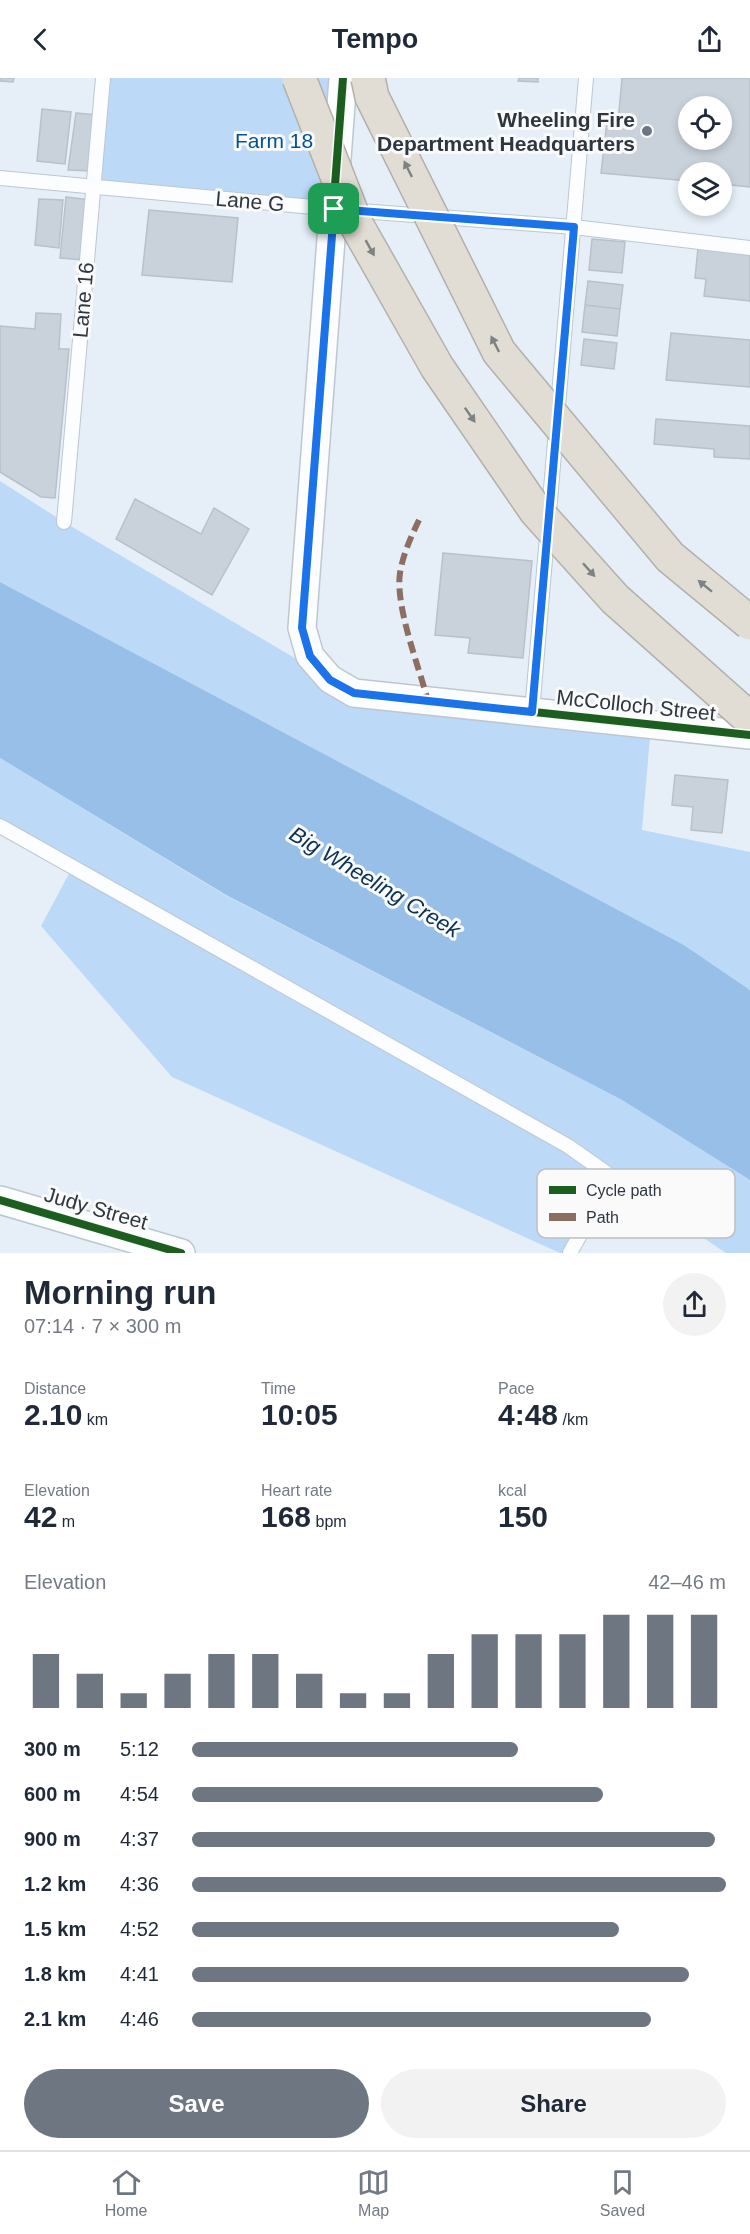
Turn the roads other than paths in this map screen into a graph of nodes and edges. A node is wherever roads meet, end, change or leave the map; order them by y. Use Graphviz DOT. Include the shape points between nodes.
graph roads {
  1 [pos="103,78"];
  2 [pos="299,78"];
  3 [pos="343,78"];
  4 [pos="368,78"];
  5 [pos="586,78"];
  6 [pos="0,178"];
  7 [pos="93,186"];
  8 [pos="334,209"];
  9 [pos="574,227"];
  10 [pos="750,248"];
  11 [pos="64,522"];
  12 [pos="750,623"];
  13 [pos="532,712"];
  14 [pos="750,719"];
  15 [pos="750,735"];
  16 [pos="0,826"];
  17 [pos="601,1169"];
  18 [pos="0,1200"];
  19 [pos="578,1238"];
  20 [pos="181,1253"];
  21 [pos="570,1253"];
  1 -- 7 [label="lane, Lane 16"];
  2 -- 14 [label="highway, one-way, bridge" via="356,224 437,367 536,511 615,599"];
  3 -- 8 [label="street"];
  12 -- 4 [label="highway, one-way, bridge" via="670,557 499,352 372,97"];
  5 -- 9 [label="lane"];
  6 -- 7 [label="lane, Lane G"];
  7 -- 8 [label="lane, Lane G"];
  7 -- 11 [label="lane, Lane 16"];
  8 -- 9 [label="lane, Lane G"];
  8 -- 13 [label="street, McColloch Street" via="302,628 310,656 330,680 354,693"];
  9 -- 10 [label="lane, Lane G"];
  9 -- 13 [label="lane"];
  13 -- 15 [label="street, McColloch Street"];
  16 -- 17 [label="lane" via="568,1146"];
  18 -- 20 [label="street, Judy Street"];
  19 -- 21 [label="lane"];
}
